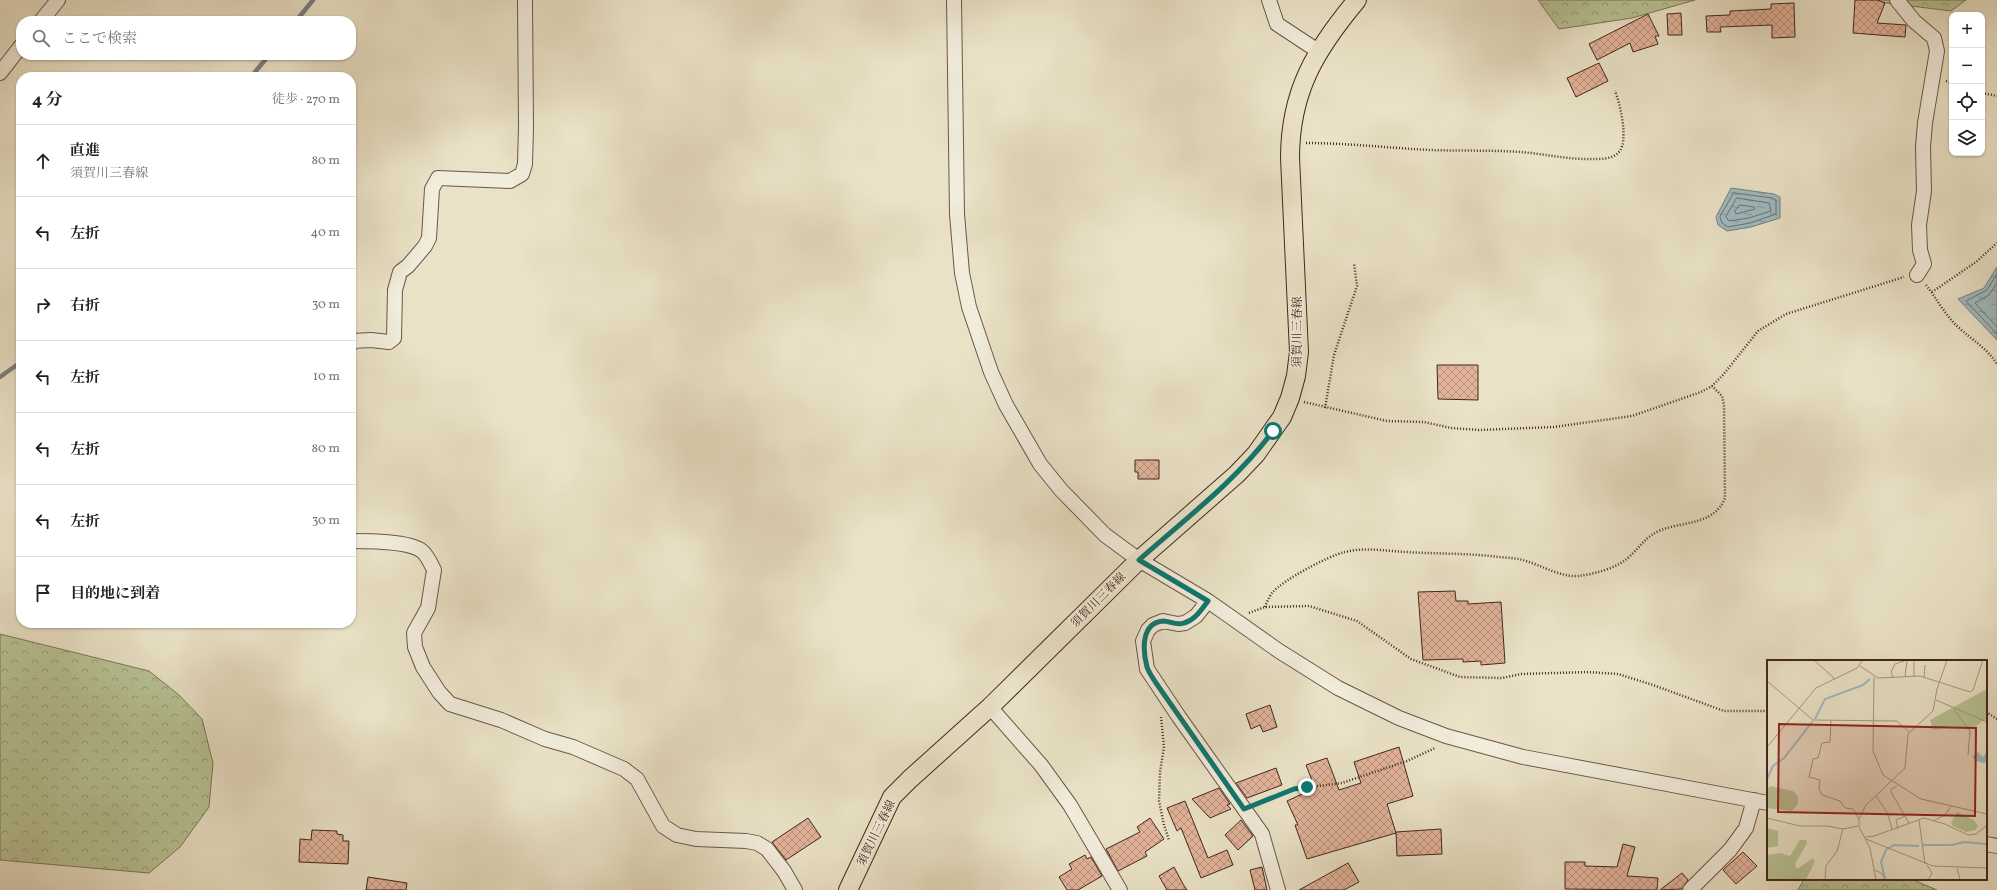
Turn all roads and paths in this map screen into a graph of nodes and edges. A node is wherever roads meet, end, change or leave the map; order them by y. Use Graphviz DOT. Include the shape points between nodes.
graph roads {
  1 [pos="58,0"];
  2 [pos="525,0"];
  3 [pos="954,0"];
  4 [pos="1269,0"];
  5 [pos="1357,0"];
  6 [pos="1897,0"];
  7 [pos="45,16"];
  8 [pos="1318,51"];
  9 [pos="16,53"];
  10 [pos="0,74"];
  11 [pos="1615,91"];
  12 [pos="1985,94"];
  13 [pos="1997,96"];
  14 [pos="1290,143"];
  15 [pos="1997,243"];
  16 [pos="1354,262"];
  17 [pos="1917,275"];
  18 [pos="1932,292"];
  19 [pos="356,340"];
  20 [pos="1997,364"];
  21 [pos="1712,386"];
  22 [pos="1290,398"];
  23 [pos="1325,408"];
  24 [pos="356,541"];
  25 [pos="1139,560"];
  26 [pos="1208,601"];
  27 [pos="1265,607"];
  28 [pos="1234,620"];
  29 [pos="1169,702"];
  30 [pos="990,707"];
  31 [pos="1767,711"];
  32 [pos="1987,713"];
  33 [pos="1997,719"];
  34 [pos="1446,736"];
  35 [pos="1754,800"];
  36 [pos="1767,803"];
  37 [pos="1244,809"];
  38 [pos="1169,840"];
  39 [pos="1987,844"];
  40 [pos="1997,846"];
  41 [pos="795,890"];
  42 [pos="848,890"];
  43 [pos="1120,890"];
  44 [pos="1278,890"];
  45 [pos="1690,890"];
  1 -- 7 [label="street"];
  2 -- 19 [label="street" via="526,127 525,164 522,174 510,181 438,178 432,190 429,238 408,266 400,272 395,290 394,338 389,342"];
  3 -- 25 [label="street" via="957,221 962,273 991,372 1006,405 1040,464 1061,490 1105,535"];
  4 -- 8 [label="street" via="1277,24"];
  5 -- 8 [label="main road, 須賀川三春線"];
  6 -- 17 [label="street" via="1914,22 1934,38 1937,51 1923,147 1924,191 1919,225 1920,250 1924,264"];
  8 -- 14 [label="main road, 須賀川三春線" via="1304,79 1296,105"];
  9 -- 10 [label="street"];
  11 -- 14 [label="path" via="1622,115 1624,142 1620,152 1606,159 1520,152"];
  12 -- 13 [label="path"];
  14 -- 22 [label="main road, 須賀川三春線" via="1299,352"];
  15 -- 18 [label="path" via="1976,262"];
  16 -- 23 [label="path" via="1357,286 1334,355"];
  17 -- 18 [label="path"];
  17 -- 21 [label="path" via="1786,314 1758,331 1724,375"];
  18 -- 20 [label="path" via="1958,327 1990,354"];
  21 -- 23 [label="path" via="1632,416 1596,423 1529,429 1451,428 1424,422 1387,421"];
  21 -- 27 [label="path" via="1722,396 1724,405 1725,498 1722,504 1710,518 1651,535 1617,564 1577,576 1550,571 1527,561 1512,558 1465,553 1363,549 1326,559 1289,580 1272,593"];
  22 -- 23 [label="path"];
  22 -- 25 [label="main road, 須賀川三春線" via="1282,417 1256,454 1237,474"];
  24 -- 41 [label="street" via="414,546 424,553 430,563 434,570 428,608 414,633 415,647 438,692 450,704 501,720 624,769 637,779 663,826 677,835 696,839 757,843 767,849"];
  25 -- 26 [label="street"];
  25 -- 30 [label="main road, 須賀川三春線"];
  26 -- 28 [label="street"];
  26 -- 29 [label="street" via="1190,620 1178,624 1163,621 1153,625 1143,641 1147,669"];
  27 -- 28 [label="path"];
  27 -- 31 [label="path" via="1309,606 1358,621 1411,659 1460,677 1502,678 1521,674 1588,672 1618,674 1724,712"];
  28 -- 34 [label="street" via="1338,688 1399,718"];
  29 -- 37 [label="street"];
  29 -- 38 [label="path" via="1162,709 1164,747 1158,786 1161,812"];
  30 -- 42 [label="main road, 須賀川三春線" via="892,797"];
  30 -- 43 [label="street" via="1041,765 1066,799"];
  32 -- 33 [label="path"];
  34 -- 35 [label="street" via="1523,757"];
  34 -- 37 [label="path" via="1441,744 1429,752 1407,761 1342,783 1294,789"];
  35 -- 36 [label="street"];
  35 -- 45 [label="street" via="1746,828 1730,850"];
  37 -- 44 [label="street" via="1262,834"];
  39 -- 40 [label="street"];
}
